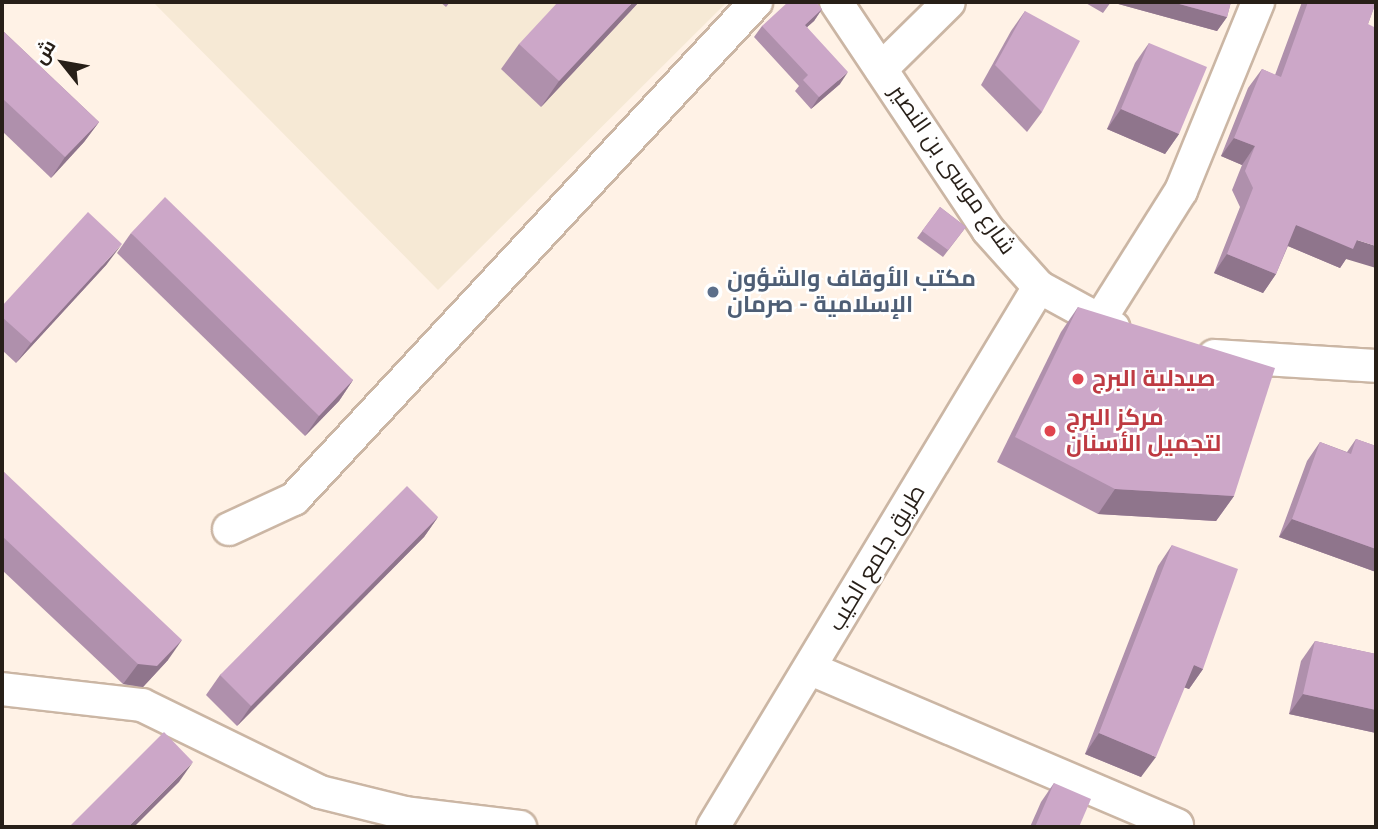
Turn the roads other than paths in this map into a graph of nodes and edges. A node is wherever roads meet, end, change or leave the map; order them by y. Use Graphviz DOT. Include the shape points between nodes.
graph roads {
  1 [pos="756,2"];
  2 [pos="836,2"];
  3 [pos="949,2"];
  4 [pos="1258,2"];
  5 [pos="881,69"];
  6 [pos="1039,287"];
  7 [pos="1099,321"];
  8 [pos="1142,341"];
  9 [pos="1179,349"];
  10 [pos="1376,366"];
  11 [pos="229,529"];
  12 [pos="811,669"];
  13 [pos="2,688"];
  14 [pos="1177,825"];
  15 [pos="520,827"];
  16 [pos="713,827"];
  1 -- 11 [label="street" via="294,499"];
  2 -- 5 [label="street, شارع موسى بن النصير"];
  3 -- 5 [label="street"];
  4 -- 7 [label="street" via="1181,191"];
  5 -- 6 [label="street, شارع موسى بن النصير" via="988,230"];
  6 -- 7 [label="street, شارع موسى بن النصير"];
  6 -- 12 [label="street, طريق جامع الكيب"];
  7 -- 8 [label="street, شارع موسى بن النصير"];
  9 -- 10 [label="street" via="1282,364"];
  12 -- 14 [label="street"];
  12 -- 16 [label="street, طريق جامع الكيب"];
  13 -- 15 [label="street" via="131,702 320,792 405,813"];
}
